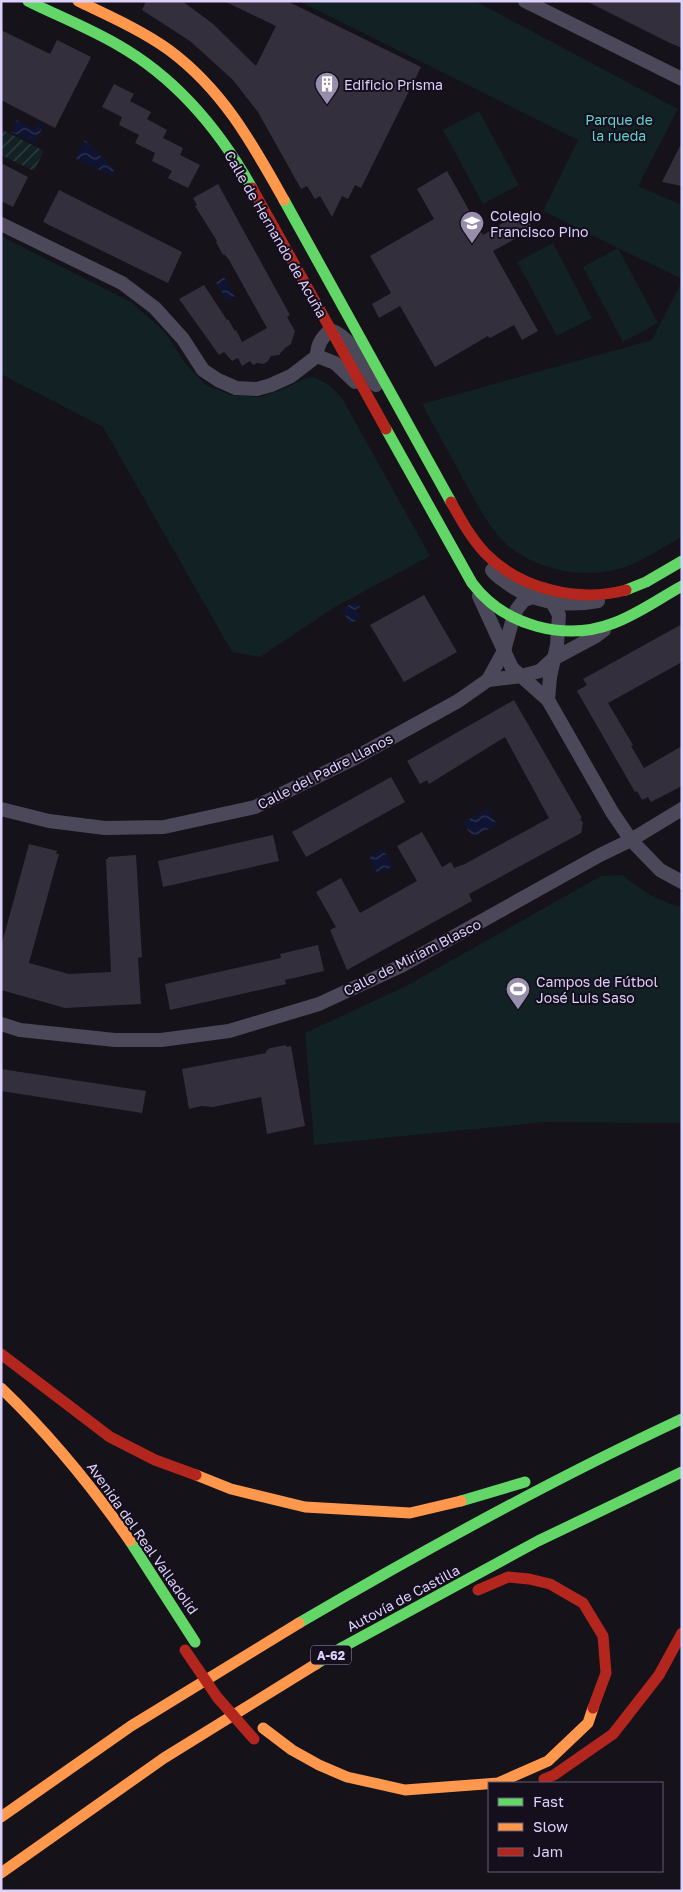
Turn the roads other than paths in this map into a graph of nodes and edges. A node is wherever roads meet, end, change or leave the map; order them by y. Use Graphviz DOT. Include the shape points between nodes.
graph roads {
  1 [pos="28,1"];
  2 [pos="78,1"];
  3 [pos="525,1"];
  4 [pos="682,79"];
  5 [pos="1,224"];
  6 [pos="344,309"];
  7 [pos="330,330"];
  8 [pos="342,352"];
  9 [pos="317,356"];
  10 [pos="364,389"];
  11 [pos="391,395"];
  12 [pos="477,543"];
  13 [pos="682,561"];
  14 [pos="475,586"];
  15 [pos="682,586"];
  16 [pos="625,590"];
  17 [pos="533,597"];
  18 [pos="557,598"];
  19 [pos="513,618"];
  20 [pos="614,623"];
  21 [pos="559,630"];
  22 [pos="504,651"];
  23 [pos="553,659"];
  24 [pos="521,676"];
  25 [pos="488,680"];
  26 [pos="548,700"];
  27 [pos="682,808"];
  28 [pos="1,809"];
  29 [pos="631,840"];
  30 [pos="682,882"];
  31 [pos="1,1024"];
  32 [pos="1,1354"];
  33 [pos="1,1388"];
  34 [pos="682,1419"];
  35 [pos="682,1472"];
  36 [pos="561,1477"];
  37 [pos="471,1592"];
  38 [pos="453,1600"];
  39 [pos="682,1633"];
  40 [pos="198,1645"];
  41 [pos="183,1647"];
  42 [pos="344,1647"];
  43 [pos="210,1664"];
  44 [pos="676,1667"];
  45 [pos="226,1686"];
  46 [pos="236,1700"];
  47 [pos="613,1734"];
  48 [pos="258,1742"];
  49 [pos="498,1782"];
  50 [pos="536,1782"];
  51 [pos="488,1783"];
  52 [pos="1,1817"];
  53 [pos="1,1873"];
  1 -- 7 [label="main road, Calle de Hernando de Acuña" via="129,52 163,76 203,114 239,165"];
  2 -- 6 [label="main road, Calle de Hernando de Acuña" via="133,28 179,58 205,82 248,136"];
  3 -- 4 [label="street"];
  5 -- 9 [label="street" via="122,283 155,308 183,340 203,370 236,388 257,389 271,385 291,376"];
  6 -- 8 [label="street, Calle de Hernando de Acuña"];
  6 -- 11 [label="main road, Calle de Hernando de Acuña"];
  7 -- 8 [label="street, Calle de Hernando de Acuña" via="339,333"];
  7 -- 9 [label="street" via="317,346"];
  8 -- 9 [label="street"];
  8 -- 10 [label="street"];
  8 -- 11 [label="street, Calle de Hernando de Acuña"];
  10 -- 14 [label="main road"];
  11 -- 12 [label="main road, Calle de Hernando de Acuña"];
  12 -- 17 [label="street, Calle de Hernando de Acuña" via="494,573"];
  12 -- 18 [label="main road, Calle de Hernando de Acuña" via="493,561 510,573"];
  13 -- 16 [label="main road"];
  14 -- 19 [label="main road" via="492,604"];
  14 -- 22 [label="street"];
  15 -- 20 [label="main road"];
  16 -- 18 [label="street" via="603,600 577,605"];
  17 -- 18 [label="street, Calle de Hernando de Acuña"];
  17 -- 19 [label="street" via="524,600"];
  18 -- 21 [label="street"];
  19 -- 21 [label="main road" via="537,627"];
  19 -- 22 [label="street"];
  20 -- 21 [label="main road" via="588,630"];
  20 -- 23 [label="street, Calle del Padre Llanos"];
  21 -- 23 [label="street"];
  22 -- 24 [label="street" via="512,668"];
  22 -- 25 [label="street, Calle del Padre Llanos"];
  23 -- 24 [label="street, Calle del Padre Llanos" via="540,671"];
  23 -- 26 [label="street"];
  24 -- 25 [label="street, Calle del Padre Llanos"];
  24 -- 26 [label="street"];
  25 -- 28 [label="street, Calle del Padre Llanos" via="458,701 362,754 256,806 164,827 105,828 49,821"];
  26 -- 29 [label="street"];
  27 -- 29 [label="street, Calle de Miriam Blasco"];
  29 -- 30 [label="street" via="660,870"];
  29 -- 31 [label="street, Calle de Miriam Blasco" via="401,966 319,1004 238,1028 161,1040 115,1040 20,1030"];
  32 -- 36 [label="main road" via="110,1437 155,1460 231,1489 306,1507 410,1513 476,1498 525,1482"];
  33 -- 40 [label="main road, Avenida del Real Valladolid" via="26,1410 75,1465 115,1518"];
  34 -- 36 [label="main road, Autovía de Castilla"];
  35 -- 42 [label="main road, Autovía de Castilla / A-62" via="538,1541"];
  36 -- 52 [label="main road, Autovía de Castilla" via="268,1640 131,1726"];
  37 -- 49 [label="main road" via="508,1577 550,1584 583,1603 603,1636 606,1673 588,1723 548,1761"];
  38 -- 42 [label="main road"];
  39 -- 47 [label="main road" via="659,1675"];
  41 -- 48 [label="main road, bridge" via="221,1703"];
  42 -- 53 [label="main road, Autovía de Castilla / A-62" via="164,1758"];
  43 -- 45 [label="main road"];
  44 -- 47 [label="main road" via="636,1718"];
  46 -- 51 [label="main road" via="292,1750 348,1777 405,1790"];
  47 -- 50 [label="main road" via="554,1775"];
}
